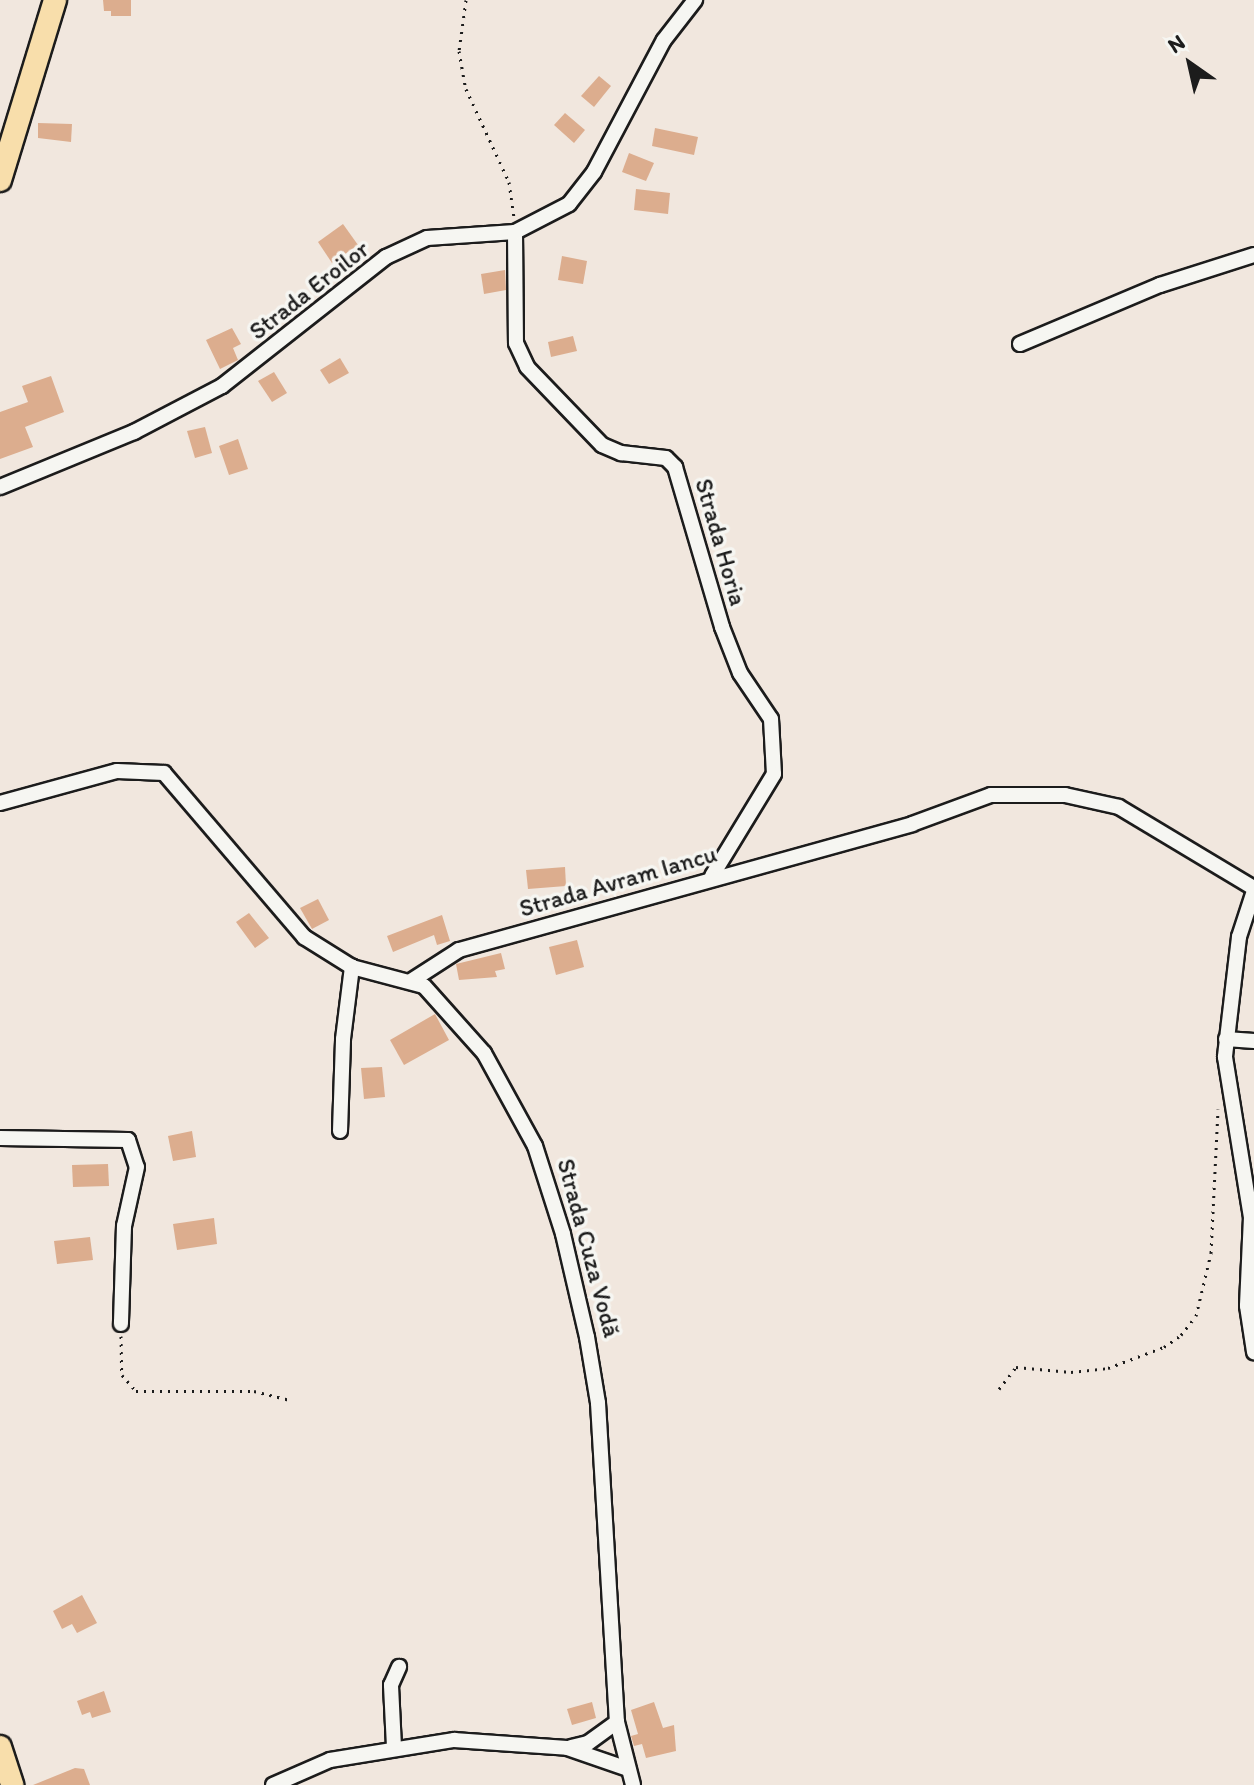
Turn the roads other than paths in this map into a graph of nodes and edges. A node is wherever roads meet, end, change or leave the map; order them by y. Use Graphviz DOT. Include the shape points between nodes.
graph roads {
  1 [pos="55,0"];
  2 [pos="695,0"];
  3 [pos="0,180"];
  4 [pos="515,232"];
  5 [pos="1254,255"];
  6 [pos="1020,344"];
  7 [pos="0,487"];
  8 [pos="0,803"];
  9 [pos="712,876"];
  10 [pos="1254,890"];
  11 [pos="352,967"];
  12 [pos="411,981"];
  13 [pos="1226,1039"];
  14 [pos="1254,1041"];
  15 [pos="340,1131"];
  16 [pos="0,1138"];
  17 [pos="121,1324"];
  18 [pos="1254,1352"];
  19 [pos="399,1667"];
  20 [pos="617,1722"];
  21 [pos="0,1747"];
  22 [pos="394,1747"];
  23 [pos="567,1748"];
  24 [pos="628,1769"];
  25 [pos="12,1785"];
  26 [pos="273,1785"];
  27 [pos="633,1785"];
  1 -- 3 [label="highway"];
  2 -- 4 [label="street, Strada Eroilor" via="623,110 594,172 569,204"];
  4 -- 7 [label="street, Strada Eroilor" via="427,238 386,257 222,386 146,426"];
  4 -- 9 [label="street, Strada Horia" via="516,343 527,367 602,445 621,453 666,458 675,467 740,673 771,719 774,774"];
  5 -- 6 [label="street" via="1134,295"];
  8 -- 11 [label="street, Strada Cuza Vodă" via="117,771 164,773 304,937"];
  9 -- 10 [label="street, Strada Avram Iancu" via="912,824 991,795 1065,795 1119,807 1154,824"];
  9 -- 12 [label="street, Strada Avram Iancu" via="459,950"];
  10 -- 13 [label="street" via="1239,937"];
  11 -- 12 [label="street, Strada Cuza Vodă"];
  11 -- 15 [label="street"];
  12 -- 20 [label="street, Strada Cuza Vodă" via="438,997 484,1053 535,1146 563,1234 598,1403"];
  13 -- 14 [label="street"];
  13 -- 18 [label="street" via="1251,1217 1247,1306"];
  16 -- 17 [label="street" via="128,1140 137,1167 124,1226"];
  19 -- 22 [label="street" via="391,1685"];
  20 -- 23 [label="street" via="588,1743"];
  20 -- 24 [label="street, Strada Cuza Vodă"];
  21 -- 25 [label="highway"];
  22 -- 23 [label="street" via="454,1740"];
  22 -- 26 [label="street" via="330,1760"];
  23 -- 24 [label="street"];
  24 -- 27 [label="street, Strada Cuza Vodă"];
}
